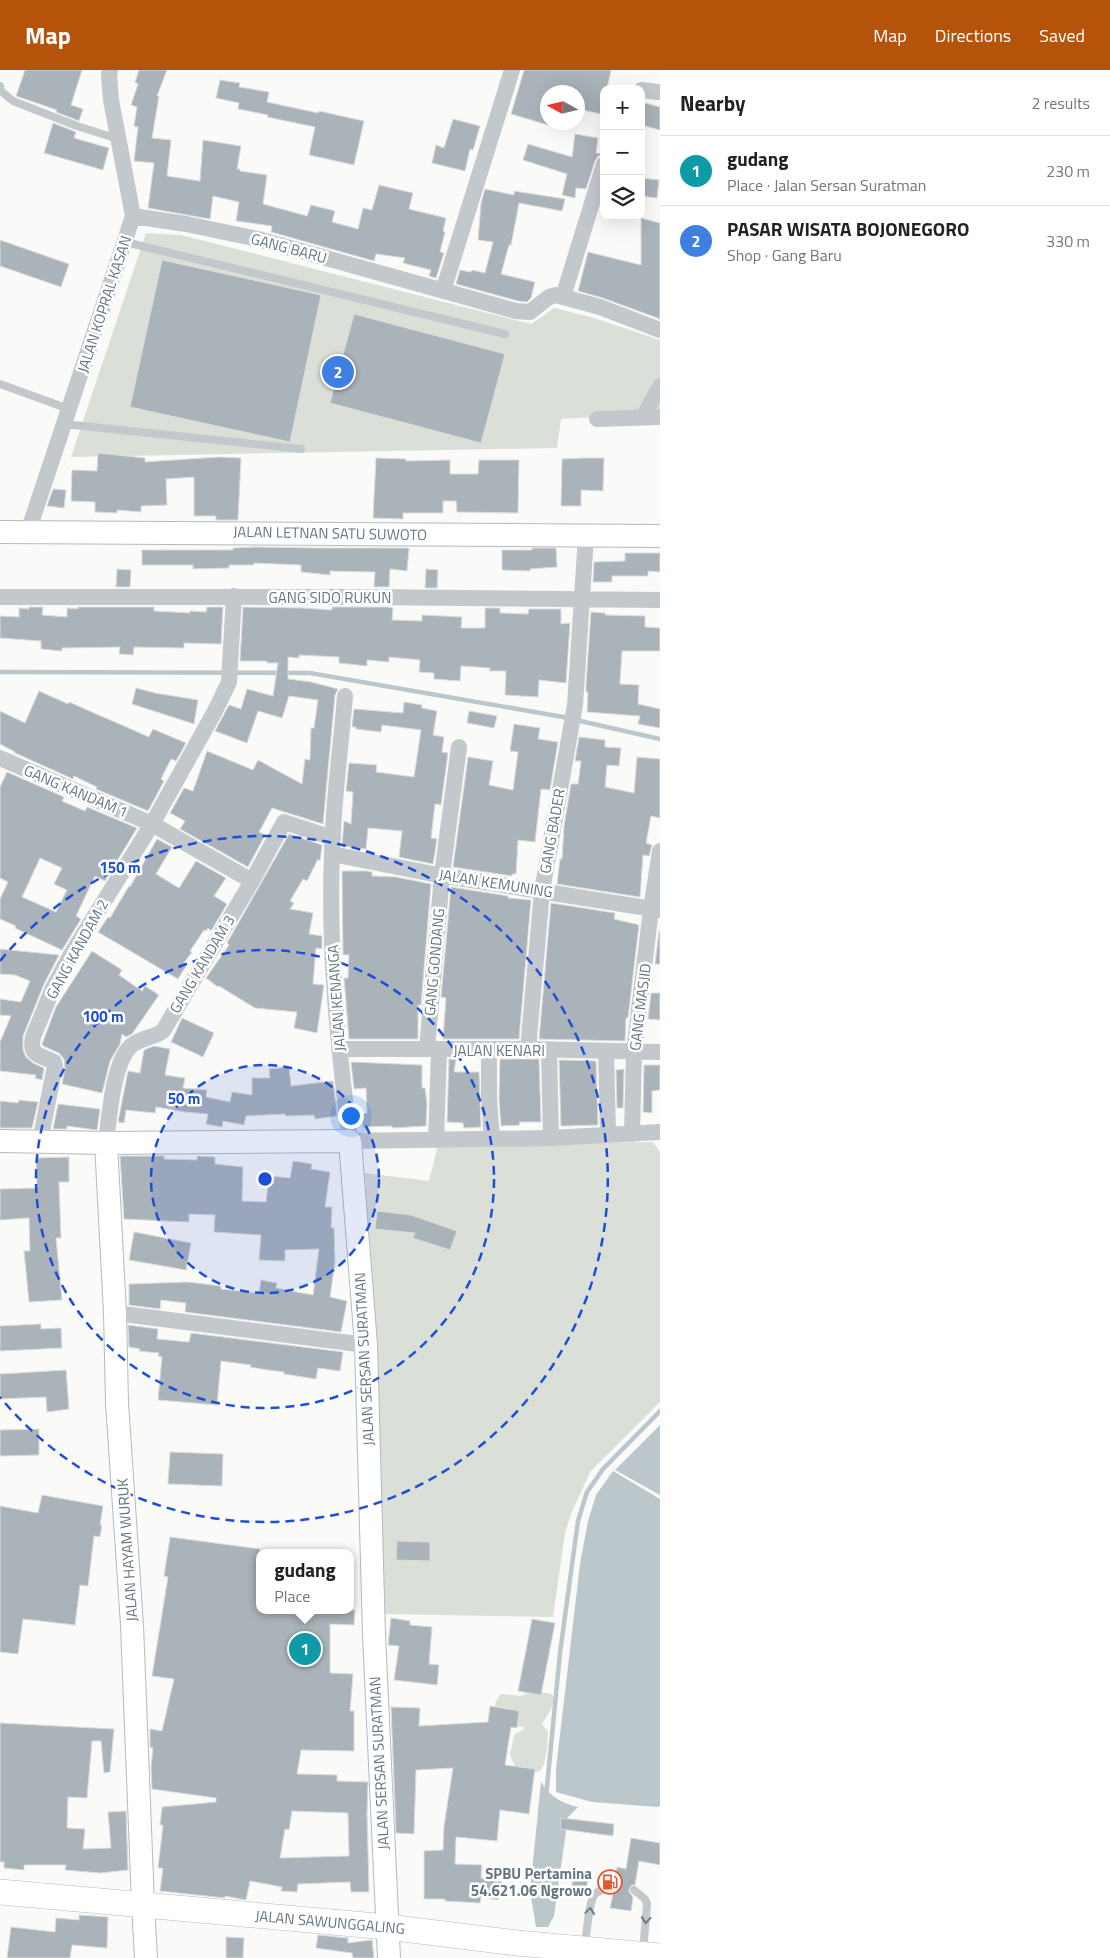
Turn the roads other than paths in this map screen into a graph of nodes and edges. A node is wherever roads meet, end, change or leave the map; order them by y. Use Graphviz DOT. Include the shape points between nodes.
graph roads {
  1 [pos="110,70"];
  2 [pos="512,70"];
  3 [pos="0,86"];
  4 [pos="645,90"];
  5 [pos="658,92"];
  6 [pos="118,139"];
  7 [pos="601,175"];
  8 [pos="133,216"];
  9 [pos="125,242"];
  10 [pos="443,291"];
  11 [pos="563,297"];
  12 [pos="660,330"];
  13 [pos="506,334"];
  14 [pos="0,384"];
  15 [pos="660,386"];
  16 [pos="66,416"];
  17 [pos="660,416"];
  18 [pos="643,417"];
  19 [pos="598,419"];
  20 [pos="301,448"];
  21 [pos="0,532"];
  22 [pos="28,532"];
  23 [pos="586,536"];
  24 [pos="660,536"];
  25 [pos="234,596"];
  26 [pos="0,597"];
  27 [pos="583,600"];
  28 [pos="660,600"];
  29 [pos="345,696"];
  30 [pos="459,747"];
  31 [pos="0,758"];
  32 [pos="152,824"];
  33 [pos="333,838"];
  34 [pos="660,851"];
  35 [pos="332,854"];
  36 [pos="442,875"];
  37 [pos="252,881"];
  38 [pos="542,891"];
  39 [pos="656,909"];
  40 [pos="339,1049"];
  41 [pos="528,1049"];
  42 [pos="433,1050"];
  43 [pos="489,1050"];
  44 [pos="549,1050"];
  45 [pos="606,1051"];
  46 [pos="634,1052"];
  47 [pos="660,1052"];
  48 [pos="660,1132"];
  49 [pos="608,1134"];
  50 [pos="632,1134"];
  51 [pos="551,1138"];
  52 [pos="492,1139"];
  53 [pos="436,1140"];
  54 [pos="0,1141"];
  55 [pos="40,1141"];
  56 [pos="350,1141"];
  57 [pos="106,1143"];
  58 [pos="116,1313"];
  59 [pos="366,1345"];
  60 [pos="614,1887"];
  61 [pos="634,1890"];
  62 [pos="0,1892"];
  63 [pos="142,1905"];
  64 [pos="387,1927"];
  65 [pos="584,1950"];
  66 [pos="651,1956"];
  67 [pos="146,1958"];
  68 [pos="389,1958"];
  1 -- 6 [label="street, JALAN KOPRAL KASAN"];
  2 -- 10 [label="street"];
  3 -- 6 [label="lane" via="13,102"];
  4 -- 5 [label="street"];
  6 -- 8 [label="street, JALAN KOPRAL KASAN"];
  7 -- 11 [label="street"];
  8 -- 9 [label="street, JALAN KOPRAL KASAN"];
  8 -- 10 [label="street, GANG BARU" via="258,239"];
  9 -- 13 [label="lane"];
  9 -- 16 [label="street, JALAN KOPRAL KASAN"];
  10 -- 11 [label="street, GANG BARU" via="495,307 530,312 549,297"];
  11 -- 12 [label="street"];
  14 -- 16 [label="lane"];
  15 -- 18 [label="street"];
  16 -- 20 [label="lane"];
  16 -- 22 [label="street, JALAN KOPRAL KASAN"];
  17 -- 18 [label="street"];
  18 -- 19 [label="street"];
  21 -- 22 [label="main road, JALAN LETNAN SATU SUWOTO"];
  22 -- 23 [label="main road, JALAN LETNAN SATU SUWOTO"];
  23 -- 24 [label="main road, JALAN LETNAN SATU SUWOTO"];
  23 -- 27 [label="street"];
  25 -- 26 [label="street, GANG SIDO RUKUN"];
  25 -- 27 [label="street, GANG SIDO RUKUN"];
  25 -- 32 [label="street, GANG KANDAM 2" via="229,682"];
  27 -- 28 [label="street, GANG SIDO RUKUN"];
  27 -- 38 [label="street, GANG BADER" via="576,705"];
  29 -- 33 [label="street, JALAN KENANGA"];
  30 -- 36 [label="street, GANG GONDANG"];
  31 -- 32 [label="street, GANG KANDAM 1"];
  32 -- 37 [label="street, GANG KANDAM 1"];
  32 -- 55 [label="street, GANG KANDAM 2" via="70,956 36,1031 32,1045 35,1052 54,1062 55,1066"];
  33 -- 35 [label="street, JALAN KENANGA"];
  33 -- 37 [label="street, GANG KANDAM 3" via="284,822"];
  34 -- 39 [label="street, GANG MASJID"];
  35 -- 36 [label="street, JALAN KEMUNING"];
  35 -- 40 [label="street, JALAN KENANGA" via="332,954"];
  36 -- 38 [label="street, JALAN KEMUNING"];
  36 -- 42 [label="street, GANG GONDANG"];
  37 -- 57 [label="street, GANG KANDAM 3" via="163,1031 156,1037 132,1045 125,1053 113,1086"];
  38 -- 39 [label="street, JALAN KEMUNING"];
  38 -- 41 [label="street, GANG BADER"];
  39 -- 46 [label="street, GANG MASJID"];
  40 -- 42 [label="street, JALAN KENARI"];
  40 -- 56 [label="street, JALAN KENANGA"];
  41 -- 43 [label="street, JALAN KENARI"];
  41 -- 44 [label="street, JALAN KENARI"];
  42 -- 43 [label="street, JALAN KENARI"];
  42 -- 53 [label="street, GANG GONDANG"];
  43 -- 52 [label="street"];
  44 -- 45 [label="street, JALAN KENARI"];
  44 -- 51 [label="street"];
  45 -- 46 [label="street, JALAN KENARI"];
  45 -- 49 [label="street"];
  46 -- 47 [label="street, JALAN KENARI"];
  46 -- 50 [label="street, GANG MASJID"];
  48 -- 50 [label="street"];
  49 -- 50 [label="street"];
  49 -- 51 [label="street"];
  51 -- 52 [label="street"];
  52 -- 53 [label="street"];
  53 -- 56 [label="street"];
  54 -- 55 [label="main road"];
  55 -- 57 [label="main road"];
  56 -- 57 [label="main road"];
  56 -- 59 [label="main road, JALAN SERSAN SURATMAN"];
  57 -- 58 [label="main road, JALAN HAYAM WURUK"];
  58 -- 59 [label="street"];
  58 -- 63 [label="main road, JALAN HAYAM WURUK" via="117,1403 132,1625"];
  59 -- 64 [label="main road, JALAN SERSAN SURATMAN"];
  65 -- 60 [label="lane, one-way" via="591,1902 602,1889"];
  61 -- 66 [label="lane, one-way" via="647,1904"];
  62 -- 63 [label="main road, JALAN SAWUNGGALING"];
  63 -- 64 [label="main road, JALAN SAWUNGGALING"];
  63 -- 67 [label="main road, JALAN HAYAM WURUK"];
  64 -- 65 [label="main road, JALAN SAWUNGGALING"];
  64 -- 68 [label="main road, JALAN SERSAN SURATMAN"];
  65 -- 66 [label="main road, JALAN SAWUNGGALING"];
}
